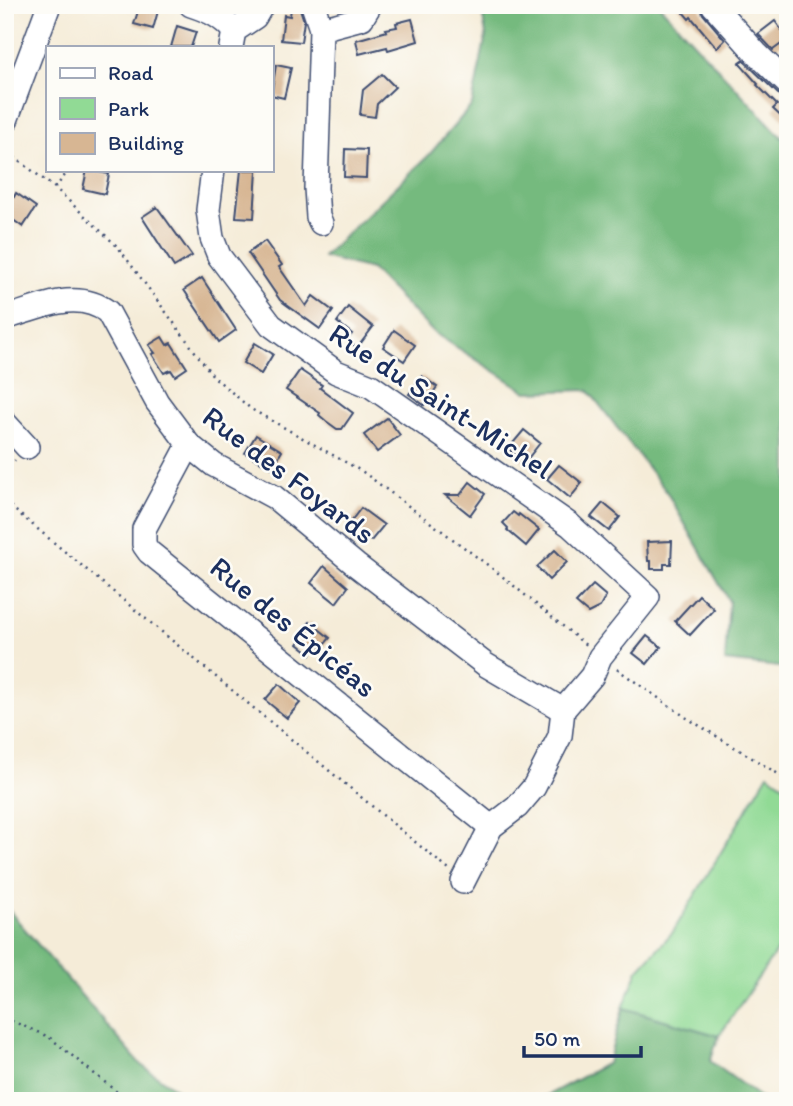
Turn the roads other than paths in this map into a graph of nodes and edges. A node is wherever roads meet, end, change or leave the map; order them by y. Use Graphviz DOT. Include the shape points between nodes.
graph roads {
  1 [pos="49,5"];
  2 [pos="191,5"];
  3 [pos="262,5"];
  4 [pos="313,5"];
  5 [pos="370,5"];
  6 [pos="713,5"];
  7 [pos="321,29"];
  8 [pos="232,39"];
  9 [pos="788,84"];
  10 [pos="7,119"];
  11 [pos="213,172"];
  12 [pos="321,223"];
  13 [pos="5,318"];
  14 [pos="5,423"];
  15 [pos="189,445"];
  16 [pos="27,447"];
  17 [pos="563,710"];
  18 [pos="491,827"];
  19 [pos="463,881"];
  1 -- 10 [label="street"];
  2 -- 8 [label="street" via="213,12"];
  3 -- 8 [label="street"];
  4 -- 7 [label="street"];
  5 -- 7 [label="street" via="362,18"];
  6 -- 9 [label="street"];
  7 -- 12 [label="street" via="316,188"];
  11 -- 17 [label="street, Rue du Saint-Michel" via="208,210 212,238 219,256 271,325 336,372 371,386 570,525 648,597"];
  13 -- 15 [label="street, Rue des Foyards" via="67,300 99,305 108,312 157,402"];
  14 -- 16 [label="street"];
  15 -- 17 [label="street, Rue des Foyards" via="214,465 274,497 486,664"];
  15 -- 18 [label="street, Rue des Épicéas" via="144,529 149,552"];
  17 -- 18 [label="street" via="560,736 534,787"];
  18 -- 19 [label="street"];
}
